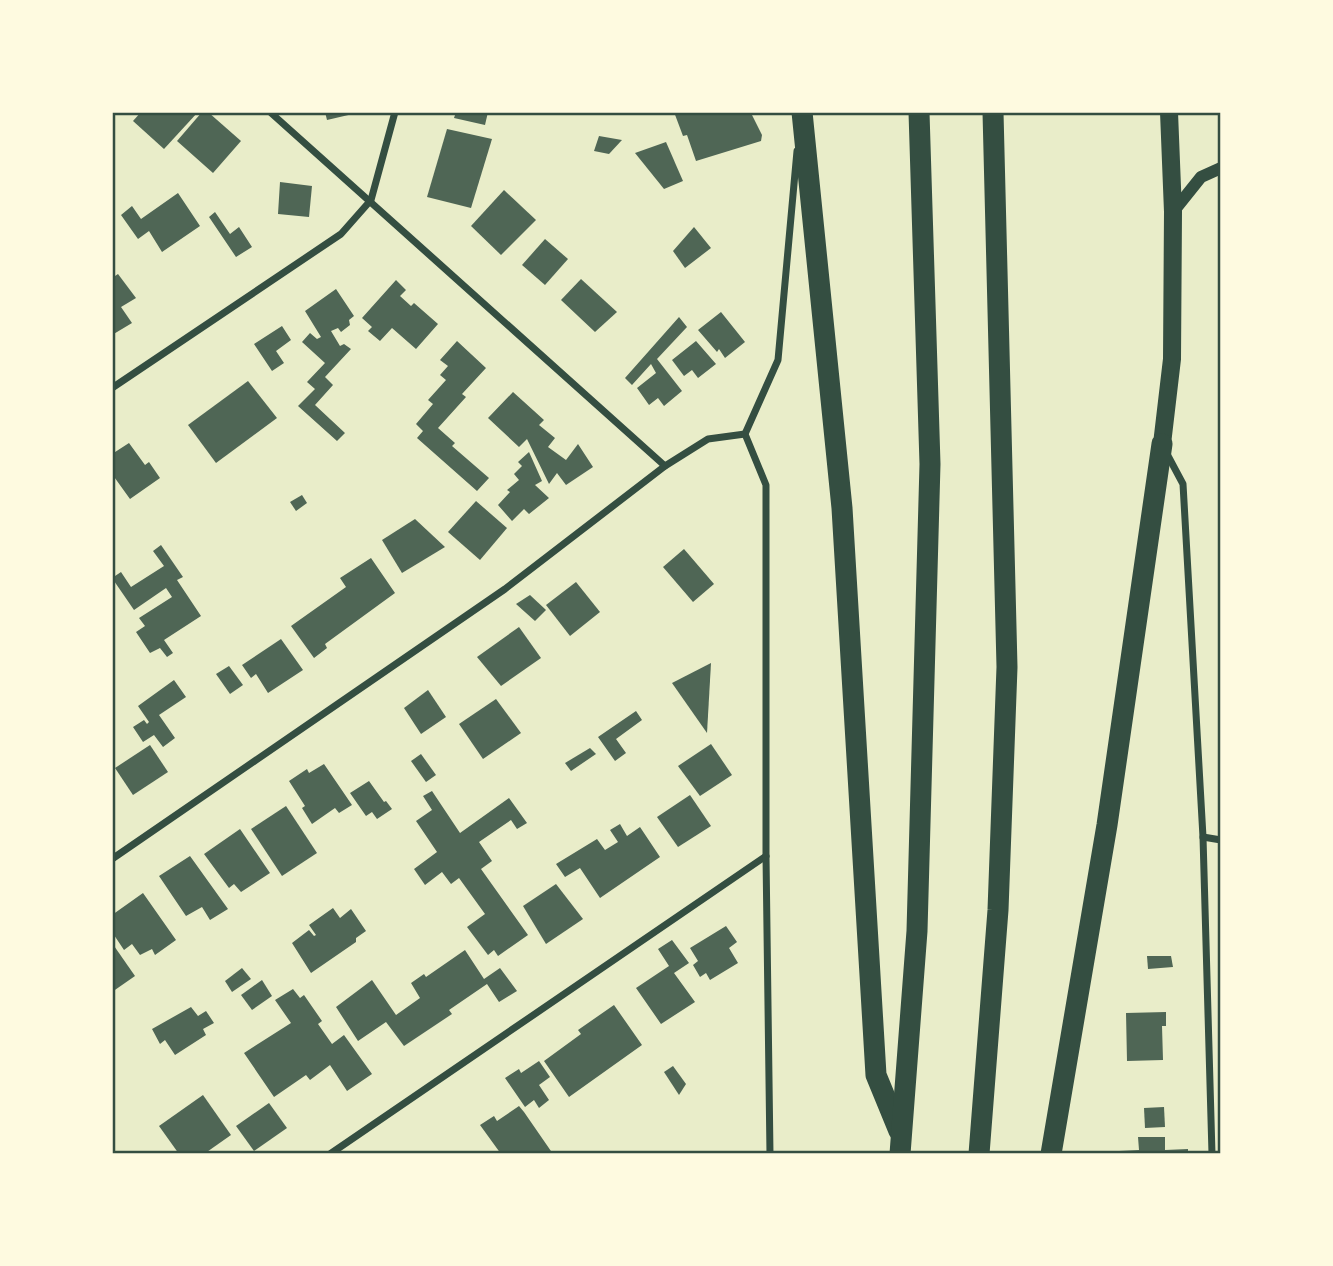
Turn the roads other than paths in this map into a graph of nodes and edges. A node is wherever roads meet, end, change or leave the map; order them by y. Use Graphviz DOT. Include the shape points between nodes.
graph roads {
  1 [pos="270,112"];
  2 [pos="395,112"];
  3 [pos="801,112"];
  4 [pos="919,112"];
  5 [pos="993,112"];
  6 [pos="1169,112"];
  7 [pos="1221,168"];
  8 [pos="371,200"];
  9 [pos="1173,212"];
  10 [pos="112,387"];
  11 [pos="746,434"];
  12 [pos="1162,444"];
  13 [pos="665,466"];
  14 [pos="1203,837"];
  15 [pos="1221,840"];
  16 [pos="766,856"];
  17 [pos="112,859"];
  18 [pos="901,1145"];
  19 [pos="330,1154"];
  20 [pos="770,1154"];
  21 [pos="979,1154"];
  22 [pos="1051,1154"];
  23 [pos="1212,1154"];
  1 -- 8 [label="street"];
  2 -- 8 [label="street"];
  3 -- 11 [label="street" via="778,360"];
  3 -- 18 [label="highway" via="842,508 876,1074"];
  4 -- 18 [label="highway" via="930,464 917,931"];
  5 -- 21 [label="highway" via="1007,667 998,910"];
  6 -- 9 [label="main road"];
  7 -- 9 [label="street" via="1201,177"];
  8 -- 10 [label="street" via="341,234"];
  8 -- 13 [label="street"];
  9 -- 12 [label="main road" via="1172,359"];
  11 -- 13 [label="street" via="709,439"];
  11 -- 16 [label="street" via="766,485"];
  12 -- 14 [label="street" via="1182,484"];
  12 -- 22 [label="highway" via="1107,825"];
  13 -- 17 [label="street" via="505,589"];
  14 -- 15 [label="street"];
  14 -- 23 [label="street"];
  16 -- 19 [label="street"];
  16 -- 20 [label="street"];
}
